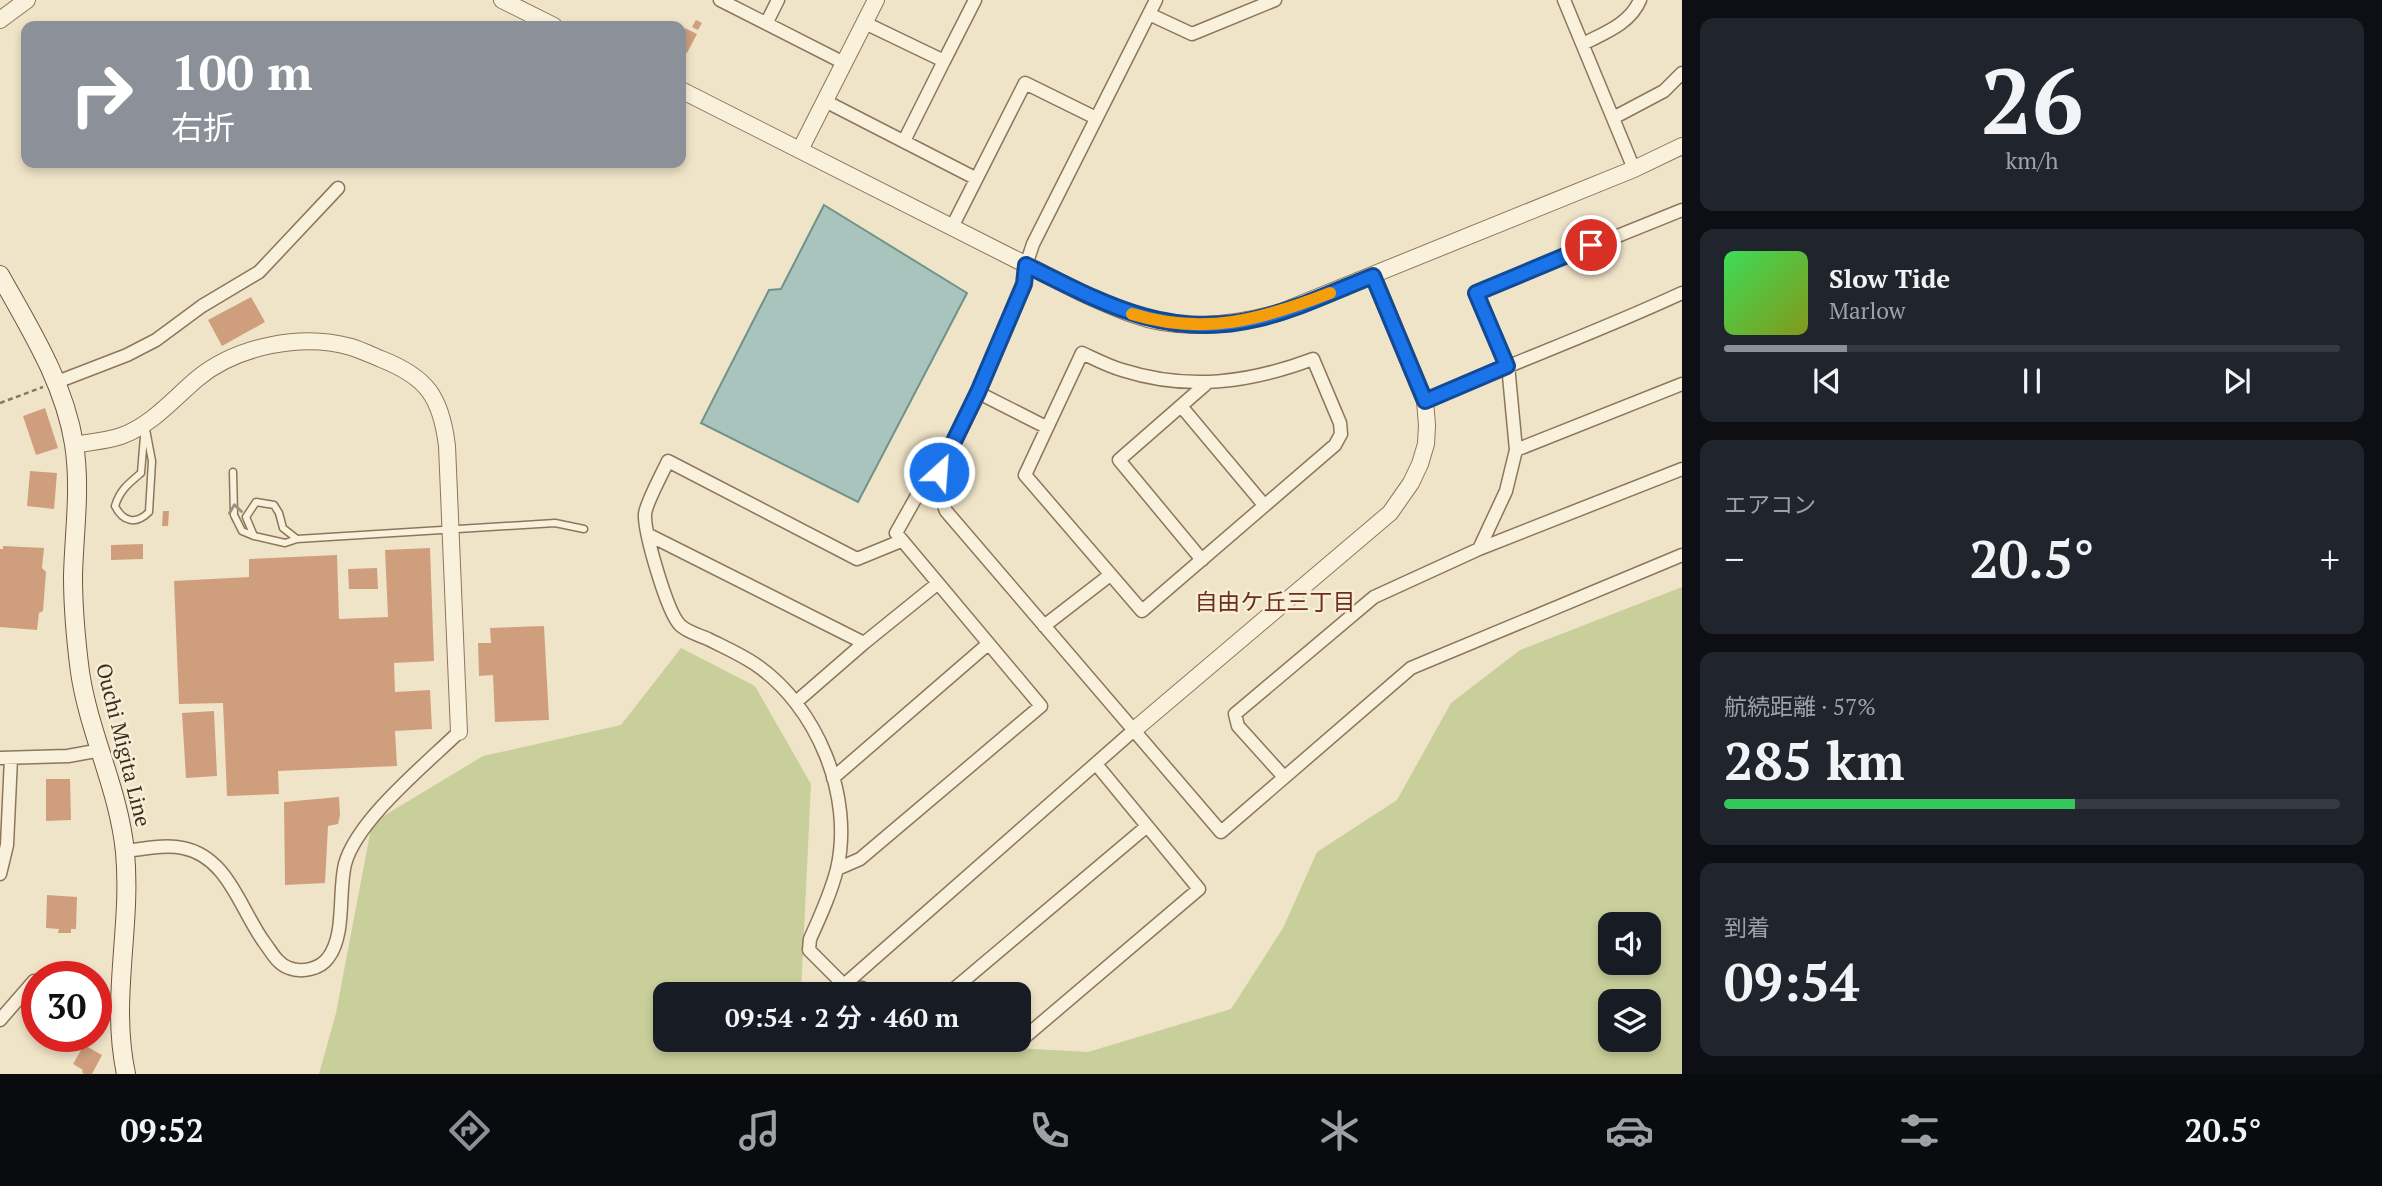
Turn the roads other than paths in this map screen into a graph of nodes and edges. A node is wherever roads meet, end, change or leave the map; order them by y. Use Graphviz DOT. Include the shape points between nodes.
graph roads {
  1 [pos="27,0"];
  2 [pos="502,0"];
  3 [pos="720,0"];
  4 [pos="778,0"];
  5 [pos="876,0"];
  6 [pos="975,0"];
  7 [pos="1156,0"];
  8 [pos="1275,0"];
  9 [pos="1564,0"];
  10 [pos="1640,0"];
  11 [pos="1149,14"];
  12 [pos="0,20"];
  13 [pos="544,21"];
  14 [pos="767,22"];
  15 [pos="864,23"];
  16 [pos="1583,44"];
  17 [pos="944,61"];
  18 [pos="844,63"];
  19 [pos="1682,73"];
  20 [pos="686,93"];
  21 [pos="825,101"];
  22 [pos="1096,118"];
  23 [pos="1613,118"];
  24 [pos="904,141"];
  25 [pos="1682,146"];
  26 [pos="800,150"];
  27 [pos="1633,169"];
  28 [pos="975,178"];
  29 [pos="338,188"];
  30 [pos="1682,210"];
  31 [pos="952,227"];
  32 [pos="1026,265"];
  33 [pos="0,275"];
  34 [pos="1373,276"];
  35 [pos="1682,293"];
  36 [pos="1507,366"];
  37 [pos="57,382"];
  38 [pos="1206,384"];
  39 [pos="1682,384"];
  40 [pos="978,392"];
  41 [pos="1425,401"];
  42 [pos="1181,406"];
  43 [pos="145,424"];
  44 [pos="1046,427"];
  45 [pos="74,445"];
  46 [pos="1516,450"];
  47 [pos="1682,469"];
  48 [pos="233,471"];
  49 [pos="937,488"];
  50 [pos="1264,505"];
  51 [pos="451,529"];
  52 [pos="584,529"];
  53 [pos="649,535"];
  54 [pos="254,536"];
  55 [pos="297,538"];
  56 [pos="901,541"];
  57 [pos="1479,549"];
  58 [pos="1682,555"];
  59 [pos="1202,560"];
  60 [pos="1110,575"];
  61 [pos="937,584"];
  62 [pos="1044,626"];
  63 [pos="864,643"];
  64 [pos="988,644"];
  65 [pos="796,702"];
  66 [pos="1134,730"];
  67 [pos="459,732"];
  68 [pos="101,751"];
  69 [pos="6,758"];
  70 [pos="1096,764"];
  71 [pos="1284,776"];
  72 [pos="833,778"];
  73 [pos="1146,827"];
  74 [pos="125,851"];
  75 [pos="837,869"];
  76 [pos="0,874"];
  77 [pos="841,982"];
  78 [pos="847,982"];
  79 [pos="962,982"];
  80 [pos="21,996"];
  81 [pos="0,1020"];
  82 [pos="1031,1032"];
  83 [pos="126,1074"];
  1 -- 12 [label="street"];
  2 -- 13 [label="street"];
  3 -- 14 [label="street"];
  4 -- 14 [label="street"];
  5 -- 15 [label="street"];
  6 -- 17 [label="street"];
  7 -- 11 [label="street"];
  8 -- 11 [label="street" via="1192,34"];
  9 -- 16 [label="street"];
  10 -- 16 [label="street" via="1618,26"];
  11 -- 22 [label="street"];
  14 -- 18 [label="street"];
  15 -- 17 [label="street"];
  15 -- 18 [label="street"];
  16 -- 23 [label="street"];
  17 -- 24 [label="street"];
  18 -- 21 [label="street"];
  19 -- 23 [label="street" via="1664,91"];
  20 -- 26 [label="street"];
  21 -- 24 [label="street"];
  21 -- 26 [label="street"];
  22 -- 28 [label="street" via="1025,83"];
  22 -- 32 [label="street"];
  23 -- 27 [label="street"];
  24 -- 28 [label="street"];
  25 -- 27 [label="street"];
  26 -- 31 [label="street"];
  27 -- 34 [label="street"];
  28 -- 31 [label="street"];
  29 -- 37 [label="street" via="259,272 156,340"];
  30 -- 36 [label="street" via="1476,293"];
  31 -- 32 [label="street"];
  32 -- 34 [label="street" via="1134,315 1194,326 1256,319"];
  32 -- 40 [label="street" via="1024,284"];
  33 -- 37 [label="main road, Ouchi Migita Line"];
  34 -- 41 [label="street"];
  35 -- 36 [label="street"];
  36 -- 41 [label="street"];
  36 -- 46 [label="street"];
  37 -- 45 [label="main road, Ouchi Migita Line"];
  38 -- 42 [label="street"];
  38 -- 44 [label="street" via="1121,370 1082,353"];
  38 -- 50 [label="street" via="1268,375 1313,359 1341,434 1335,445"];
  39 -- 46 [label="street"];
  40 -- 44 [label="street"];
  40 -- 49 [label="street" via="939,472"];
  41 -- 66 [label="street" via="1426,444 1420,464 1390,513"];
  42 -- 50 [label="street"];
  42 -- 59 [label="street" via="1119,460"];
  43 -- 43 [label="lane" via="152,461 149,512 131,522 120,516 115,506 124,486 141,473"];
  43 -- 45 [label="street" via="121,436"];
  43 -- 51 [label="street" via="200,376 248,352 299,342 350,347 411,373 440,405"];
  44 -- 60 [label="street" via="1025,475"];
  45 -- 68 [label="main road, Ouchi Migita Line" via="78,484 73,577 76,620 81,673"];
  46 -- 57 [label="street" via="1506,491"];
  47 -- 57 [label="street"];
  54 -- 48 [label="lane, one-way" via="243,531 234,515"];
  49 -- 56 [label="street" via="919,492 895,533"];
  49 -- 62 [label="street" via="946,511"];
  50 -- 59 [label="street"];
  51 -- 52 [label="lane" via="555,523"];
  51 -- 55 [label="lane"];
  51 -- 67 [label="street"];
  53 -- 56 [label="street" via="645,513 668,461 857,559"];
  53 -- 63 [label="street"];
  53 -- 65 [label="street" via="663,590 679,624 754,663"];
  54 -- 55 [label="lane" via="285,543"];
  54 -- 55 [label="lane" via="246,517 256,502 265,502 274,505 283,528"];
  56 -- 61 [label="street"];
  57 -- 71 [label="street" via="1374,597 1235,714 1238,726"];
  58 -- 71 [label="street" via="1411,668"];
  59 -- 60 [label="street" via="1142,611"];
  60 -- 62 [label="street"];
  61 -- 63 [label="street"];
  61 -- 64 [label="street"];
  62 -- 66 [label="street"];
  63 -- 65 [label="street"];
  64 -- 72 [label="street"];
  64 -- 75 [label="street" via="1041,706 860,859"];
  65 -- 72 [label="street" via="821,744"];
  66 -- 70 [label="street"];
  66 -- 71 [label="street" via="1221,832"];
  67 -- 74 [label="street" via="366,824 352,846 341,885 335,946 321,965 296,969 277,960 226,878 201,853 160,847"];
  68 -- 69 [label="street"];
  68 -- 74 [label="main road, Ouchi Migita Line"];
  69 -- 76 [label="street" via="7,845"];
  70 -- 73 [label="street"];
  70 -- 78 [label="street"];
  72 -- 75 [label="street" via="840,810"];
  73 -- 79 [label="street"];
  73 -- 82 [label="street" via="1199,889"];
  74 -- 83 [label="main road, Ouchi Migita Line" via="127,892 118,1022"];
  75 -- 77 [label="street" via="810,950"];
  80 -- 81 [label="street"];
}
